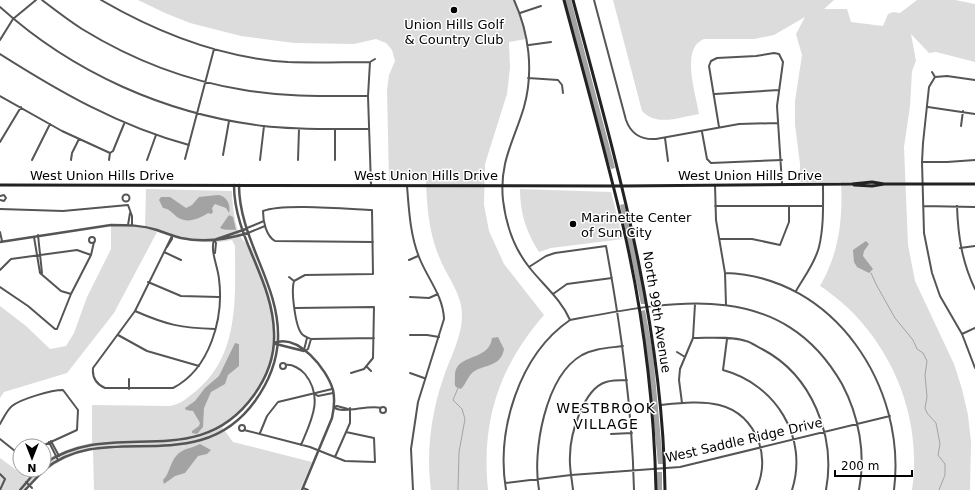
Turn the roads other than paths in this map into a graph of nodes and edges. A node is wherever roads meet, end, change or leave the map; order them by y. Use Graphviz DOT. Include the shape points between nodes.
graph roads {
  1 [pos="36,0"];
  2 [pos="42,0"];
  3 [pos="101,0"];
  4 [pos="514,0"];
  5 [pos="564,0"];
  6 [pos="573,0"];
  7 [pos="594,0"];
  8 [pos="541,6"];
  9 [pos="0,7"];
  10 [pos="520,13"];
  11 [pos="13,19"];
  12 [pos="0,40"];
  13 [pos="551,42"];
  14 [pos="528,45"];
  15 [pos="214,49"];
  16 [pos="0,54"];
  17 [pos="376,59"];
  18 [pos="370,62"];
  19 [pos="932,72"];
  20 [pos="935,77"];
  21 [pos="528,78"];
  22 [pos="975,80"];
  23 [pos="206,81"];
  24 [pos="779,90"];
  25 [pos="563,93"];
  26 [pos="715,94"];
  27 [pos="0,96"];
  28 [pos="368,96"];
  29 [pos="21,107"];
  30 [pos="928,107"];
  31 [pos="963,112"];
  32 [pos="197,114"];
  33 [pos="975,114"];
  34 [pos="229,121"];
  35 [pos="778,123"];
  36 [pos="50,124"];
  37 [pos="124,124"];
  38 [pos="264,126"];
  39 [pos="961,126"];
  40 [pos="719,127"];
  41 [pos="299,129"];
  42 [pos="335,129"];
  43 [pos="369,129"];
  44 [pos="702,132"];
  45 [pos="156,135"];
  46 [pos="665,138"];
  47 [pos="79,139"];
  48 [pos="0,142"];
  49 [pos="188,145"];
  50 [pos="110,153"];
  51 [pos="223,155"];
  52 [pos="32,160"];
  53 [pos="72,160"];
  54 [pos="110,160"];
  55 [pos="147,160"];
  56 [pos="185,160"];
  57 [pos="260,160"];
  58 [pos="298,160"];
  59 [pos="335,160"];
  60 [pos="782,160"];
  61 [pos="975,160"];
  62 [pos="668,161"];
  63 [pos="922,162"];
  64 [pos="782,184"];
  65 [pos="823,184"];
  66 [pos="924,184"];
  67 [pos="975,184"];
  68 [pos="0,185"];
  69 [pos="234,185"];
  70 [pos="239,185"];
  71 [pos="371,185"];
  72 [pos="407,185"];
  73 [pos="503,185"];
  74 [pos="715,185"];
  75 [pos="613,186"];
  76 [pos="622,186"];
  77 [pos="0,196"];
  78 [pos="0,201"];
  79 [pos="126,201"];
  80 [pos="0,205"];
  81 [pos="128,206"];
  82 [pos="715,206"];
  83 [pos="789,206"];
  84 [pos="823,206"];
  85 [pos="923,206"];
  86 [pos="957,206"];
  87 [pos="975,207"];
  88 [pos="0,209"];
  89 [pos="130,212"];
  90 [pos="264,221"];
  91 [pos="128,225"];
  92 [pos="132,225"];
  93 [pos="266,226"];
  94 [pos="246,229"];
  95 [pos="242,230"];
  96 [pos="0,232"];
  97 [pos="248,233"];
  98 [pos="243,234"];
  99 [pos="38,235"];
  100 [pos="172,235"];
  101 [pos="34,236"];
  102 [pos="719,238"];
  103 [pos="214,240"];
  104 [pos="1,241"];
  105 [pos="94,242"];
  106 [pos="373,242"];
  107 [pos="975,246"];
  108 [pos="960,248"];
  109 [pos="164,252"];
  110 [pos="40,255"];
  111 [pos="92,255"];
  112 [pos="36,256"];
  113 [pos="418,256"];
  114 [pos="181,260"];
  115 [pos="409,260"];
  116 [pos="529,267"];
  117 [pos="0,270"];
  118 [pos="42,273"];
  119 [pos="724,273"];
  120 [pos="289,277"];
  121 [pos="612,278"];
  122 [pos="294,281"];
  123 [pos="148,282"];
  124 [pos="0,287"];
  125 [pos="975,289"];
  126 [pos="796,291"];
  127 [pos="71,294"];
  128 [pos="438,294"];
  129 [pos="553,294"];
  130 [pos="219,297"];
  131 [pos="410,297"];
  132 [pos="695,304"];
  133 [pos="726,305"];
  134 [pos="648,306"];
  135 [pos="295,308"];
  136 [pos="639,308"];
  137 [pos="135,311"];
  138 [pos="618,311"];
  139 [pos="570,320"];
  140 [pos="975,328"];
  141 [pos="216,329"];
  142 [pos="962,334"];
  143 [pos="118,335"];
  144 [pos="410,335"];
  145 [pos="307,338"];
  146 [pos="374,338"];
  147 [pos="439,338"];
  148 [pos="693,338"];
  149 [pos="311,339"];
  150 [pos="728,339"];
  151 [pos="278,341"];
  152 [pos="274,343"];
  153 [pos="277,345"];
  154 [pos="623,346"];
  155 [pos="304,351"];
  156 [pos="677,352"];
  157 [pos="685,357"];
  158 [pos="974,364"];
  159 [pos="286,365"];
  160 [pos="199,366"];
  161 [pos="367,367"];
  162 [pos="975,368"];
  163 [pos="371,371"];
  164 [pos="351,373"];
  165 [pos="410,373"];
  166 [pos="424,378"];
  167 [pos="130,380"];
  168 [pos="627,380"];
  169 [pos="129,389"];
  170 [pos="332,389"];
  171 [pos="333,393"];
  172 [pos="314,394"];
  173 [pos="682,402"];
  174 [pos="660,405"];
  175 [pos="334,407"];
  176 [pos="381,408"];
  177 [pos="349,409"];
  178 [pos="890,416"];
  179 [pos="0,424"];
  180 [pos="857,424"];
  181 [pos="244,430"];
  182 [pos="346,432"];
  183 [pos="825,432"];
  184 [pos="260,433"];
  185 [pos="632,433"];
  186 [pos="611,434"];
  187 [pos="0,439"];
  188 [pos="52,440"];
  189 [pos="793,440"];
  190 [pos="148,442"];
  191 [pos="115,443"];
  192 [pos="52,445"];
  193 [pos="89,445"];
  194 [pos="301,445"];
  195 [pos="115,447"];
  196 [pos="148,447"];
  197 [pos="760,447"];
  198 [pos="12,449"];
  199 [pos="90,449"];
  200 [pos="319,450"];
  201 [pos="57,456"];
  202 [pos="335,457"];
  203 [pos="52,459"];
  204 [pos="59,459"];
  205 [pos="52,464"];
  206 [pos="665,468"];
  207 [pos="656,469"];
  208 [pos="634,470"];
  209 [pos="0,474"];
  210 [pos="571,475"];
  211 [pos="30,478"];
  212 [pos="36,478"];
  213 [pos="537,479"];
  214 [pos="26,482"];
  215 [pos="505,483"];
  216 [pos="29,485"];
  217 [pos="32,488"];
  218 [pos="303,489"];
  219 [pos="0,490"];
  220 [pos="20,490"];
  221 [pos="25,490"];
  222 [pos="308,490"];
  223 [pos="413,490"];
  224 [pos="506,490"];
  225 [pos="540,490"];
  226 [pos="573,490"];
  227 [pos="634,490"];
  228 [pos="656,490"];
  229 [pos="665,490"];
  230 [pos="756,490"];
  231 [pos="792,490"];
  232 [pos="826,490"];
  233 [pos="859,490"];
  234 [pos="894,490"];
  1 -- 11 [label="street"];
  2 -- 23 [label="street" via="81,28 126,53 181,75"];
  3 -- 15 [label="street" via="169,34"];
  4 -- 10 [label="street"];
  5 -- 75 [label="main road, North 99th Avenue"];
  6 -- 76 [label="main road, North 99th Avenue"];
  7 -- 46 [label="street" via="626,120 632,131 640,137 649,140"];
  8 -- 10 [label="street"];
  9 -- 11 [label="street"];
  10 -- 14 [label="street"];
  11 -- 12 [label="street"];
  11 -- 32 [label="street" via="50,48 99,76 144,96"];
  13 -- 14 [label="street"];
  14 -- 21 [label="street"];
  15 -- 18 [label="street" via="287,62"];
  15 -- 23 [label="street"];
  16 -- 37 [label="street" via="54,88"];
  17 -- 18 [label="street"];
  18 -- 28 [label="street"];
  19 -- 20 [label="street"];
  20 -- 22 [label="street"];
  20 -- 30 [label="street" via="929,87"];
  21 -- 25 [label="street" via="558,80"];
  21 -- 73 [label="street" via="524,106 509,145"];
  23 -- 28 [label="street" via="267,93"];
  23 -- 32 [label="street"];
  24 -- 26 [label="street"];
  24 -- 26 [label="street" via="783,62 779,54 774,53 717,58 711,61 709,66"];
  24 -- 35 [label="street"];
  26 -- 40 [label="street"];
  27 -- 29 [label="street"];
  28 -- 43 [label="street"];
  29 -- 36 [label="street"];
  29 -- 48 [label="street"];
  30 -- 31 [label="street"];
  30 -- 63 [label="street"];
  31 -- 33 [label="street"];
  31 -- 39 [label="street"];
  32 -- 34 [label="street"];
  32 -- 49 [label="street"];
  34 -- 38 [label="street"];
  34 -- 51 [label="street"];
  35 -- 40 [label="street"];
  35 -- 60 [label="street"];
  36 -- 47 [label="street"];
  36 -- 52 [label="street"];
  37 -- 45 [label="street"];
  37 -- 50 [label="street"];
  38 -- 41 [label="street"];
  38 -- 57 [label="street"];
  40 -- 44 [label="street"];
  41 -- 42 [label="street"];
  41 -- 58 [label="street"];
  42 -- 43 [label="street"];
  42 -- 59 [label="street"];
  43 -- 71 [label="street"];
  44 -- 46 [label="street"];
  44 -- 60 [label="street" via="707,159 711,163"];
  45 -- 49 [label="street"];
  45 -- 55 [label="street"];
  46 -- 62 [label="street"];
  47 -- 50 [label="street"];
  47 -- 53 [label="street" via="72,153"];
  49 -- 56 [label="street"];
  50 -- 54 [label="street"];
  60 -- 64 [label="street"];
  61 -- 63 [label="street"];
  63 -- 66 [label="street"];
  64 -- 65 [label="main road, West Union Hills Drive"];
  64 -- 74 [label="main road, West Union Hills Drive"];
  65 -- 66 [label="main road, West Union Hills Drive"];
  65 -- 84 [label="street"];
  66 -- 67 [label="main road, West Union Hills Drive"];
  66 -- 85 [label="street"];
  68 -- 69 [label="main road, West Union Hills Drive"];
  69 -- 70 [label="main road, West Union Hills Drive"];
  69 -- 95 [label="street" via="235,204"];
  70 -- 71 [label="main road, West Union Hills Drive"];
  70 -- 94 [label="street"];
  71 -- 72 [label="main road, West Union Hills Drive"];
  72 -- 73 [label="main road, West Union Hills Drive"];
  72 -- 113 [label="street" via="409,218"];
  73 -- 75 [label="main road, West Union Hills Drive"];
  73 -- 116 [label="street" via="508,228"];
  74 -- 76 [label="main road, West Union Hills Drive"];
  74 -- 82 [label="street"];
  75 -- 76 [label="main road, West Union Hills Drive"];
  75 -- 136 [label="main road, North 99th Avenue"];
  76 -- 134 [label="main road, North 99th Avenue"];
  77 -- 78 [label="street" via="4,195 6,198"];
  78 -- 80 [label="street"];
  79 -- 81 [label="street"];
  81 -- 88 [label="street" via="63,210"];
  81 -- 89 [label="street"];
  82 -- 83 [label="street"];
  82 -- 102 [label="street"];
  83 -- 84 [label="street"];
  83 -- 102 [label="street" via="789,222 780,245 752,239"];
  84 -- 126 [label="street" via="819,248"];
  85 -- 86 [label="street"];
  85 -- 142 [label="street" via="924,233 932,273 940,296"];
  86 -- 87 [label="street"];
  86 -- 108 [label="street"];
  89 -- 91 [label="street"];
  89 -- 92 [label="street"];
  90 -- 93 [label="street"];
  90 -- 94 [label="street"];
  90 -- 106 [label="street" via="263,211 266,210 372,210"];
  91 -- 92 [label="street"];
  91 -- 99 [label="street"];
  92 -- 100 [label="street"];
  93 -- 97 [label="street"];
  93 -- 106 [label="street" via="269,236 275,241"];
  94 -- 95 [label="street"];
  94 -- 97 [label="street"];
  95 -- 98 [label="street"];
  95 -- 103 [label="street"];
  96 -- 104 [label="street"];
  97 -- 98 [label="street"];
  97 -- 151 [label="street" via="276,310"];
  98 -- 103 [label="street" via="229,239"];
  98 -- 152 [label="street" via="258,267 272,310"];
  99 -- 101 [label="street"];
  99 -- 110 [label="street"];
  100 -- 103 [label="street" via="192,240"];
  100 -- 109 [label="street"];
  101 -- 104 [label="street"];
  101 -- 112 [label="street"];
  102 -- 119 [label="street"];
  103 -- 130 [label="street"];
  105 -- 111 [label="street"];
  106 -- 122 [label="street" via="373,274 304,275"];
  107 -- 108 [label="street"];
  108 -- 125 [label="street" via="967,273"];
  109 -- 114 [label="street"];
  109 -- 123 [label="street"];
  110 -- 111 [label="street" via="77,250"];
  110 -- 112 [label="street"];
  110 -- 118 [label="street"];
  111 -- 127 [label="street"];
  112 -- 117 [label="street" via="11,259"];
  112 -- 118 [label="street" via="38,270"];
  113 -- 115 [label="street"];
  113 -- 128 [label="street"];
  116 -- 121 [label="street" via="555,253 606,246"];
  116 -- 129 [label="street"];
  118 -- 127 [label="street" via="61,290"];
  119 -- 126 [label="street" via="746,274"];
  119 -- 133 [label="street"];
  120 -- 122 [label="street"];
  121 -- 129 [label="street" via="567,284"];
  121 -- 138 [label="street"];
  122 -- 135 [label="street" via="292,288"];
  123 -- 130 [label="street" via="181,296"];
  123 -- 137 [label="street"];
  124 -- 127 [label="street" via="55,329 60,325"];
  126 -- 178 [label="street" via="841,327 856,344 881,388"];
  128 -- 131 [label="street" via="429,298"];
  128 -- 147 [label="street" via="444,308"];
  129 -- 139 [label="street"];
  130 -- 141 [label="street"];
  132 -- 133 [label="street"];
  132 -- 134 [label="street"];
  132 -- 148 [label="street"];
  133 -- 180 [label="street" via="770,316 789,326 808,341 835,372 851,403"];
  134 -- 136 [label="street"];
  134 -- 174 [label="main road, North 99th Avenue"];
  135 -- 145 [label="street" via="300,331"];
  135 -- 146 [label="street" via="374,307"];
  136 -- 138 [label="street"];
  136 -- 207 [label="main road, North 99th Avenue" via="649,380"];
  137 -- 141 [label="street" via="176,327"];
  137 -- 143 [label="street"];
  138 -- 139 [label="street"];
  138 -- 154 [label="street"];
  139 -- 215 [label="street" via="556,329 522,380 508,421"];
  140 -- 142 [label="street"];
  141 -- 160 [label="street"];
  142 -- 158 [label="street"];
  143 -- 160 [label="street" via="147,351"];
  143 -- 169 [label="street" via="93,368 94,378 98,385 105,388"];
  144 -- 147 [label="street"];
  145 -- 149 [label="street"];
  145 -- 155 [label="street"];
  146 -- 149 [label="street"];
  146 -- 161 [label="street" via="373,358"];
  147 -- 166 [label="street"];
  148 -- 150 [label="street"];
  148 -- 157 [label="street"];
  149 -- 155 [label="street" via="308,349"];
  150 -- 183 [label="street" via="745,341 772,354 787,366 817,407"];
  150 -- 189 [label="street" via="723,370 739,374 769,395 783,414"];
  151 -- 152 [label="street"];
  151 -- 153 [label="street"];
  151 -- 155 [label="street" via="293,344"];
  152 -- 153 [label="street"];
  152 -- 190 [label="street" via="263,382 234,417 198,436 175,442"];
  153 -- 155 [label="street"];
  153 -- 196 [label="street" via="267,382 252,405 237,420 200,440 176,446"];
  154 -- 168 [label="street"];
  154 -- 213 [label="street" via="594,349 568,366 548,404 539,436"];
  155 -- 170 [label="street" via="321,365"];
  156 -- 157 [label="street"];
  157 -- 173 [label="street" via="679,380"];
  158 -- 162 [label="street"];
  159 -- 172 [label="street" via="302,371 309,379"];
  160 -- 169 [label="street" via="182,384 174,388"];
  161 -- 163 [label="street"];
  161 -- 164 [label="street"];
  165 -- 166 [label="street"];
  166 -- 223 [label="street" via="413,431"];
  167 -- 169 [label="street"];
  168 -- 185 [label="street"];
  168 -- 210 [label="street" via="605,382 593,389 587,398 573,437 570,455"];
  170 -- 171 [label="street"];
  170 -- 172 [label="street"];
  171 -- 172 [label="street" via="318,396"];
  171 -- 175 [label="street"];
  172 -- 184 [label="street" via="278,402 267,416"];
  172 -- 194 [label="street" via="315,409"];
  173 -- 174 [label="street"];
  173 -- 197 [label="street" via="710,402 739,413 755,433"];
  174 -- 206 [label="main road, North 99th Avenue"];
  175 -- 177 [label="street" via="340,411"];
  175 -- 200 [label="street"];
  176 -- 177 [label="street"];
  177 -- 182 [label="street" via="350,422"];
  178 -- 180 [label="street, West Saddle Ridge Drive"];
  178 -- 234 [label="street" via="896,457"];
  179 -- 188 [label="street" via="11,406 62,390 78,410 77,430"];
  180 -- 183 [label="street, West Saddle Ridge Drive"];
  180 -- 233 [label="street" via="862,454"];
  181 -- 184 [label="street"];
  182 -- 202 [label="street"];
  182 -- 202 [label="street" via="374,438 375,462 345,461"];
  183 -- 189 [label="street, West Saddle Ridge Drive"];
  183 -- 232 [label="street" via="829,452"];
  184 -- 194 [label="street"];
  185 -- 186 [label="street"];
  185 -- 208 [label="street"];
  187 -- 198 [label="street"];
  189 -- 197 [label="street, West Saddle Ridge Drive"];
  189 -- 231 [label="street" via="796,465"];
  190 -- 191 [label="street"];
  190 -- 196 [label="street"];
  191 -- 193 [label="street"];
  191 -- 195 [label="street"];
  192 -- 201 [label="street"];
  193 -- 199 [label="street"];
  193 -- 201 [label="street"];
  194 -- 200 [label="street"];
  195 -- 196 [label="street"];
  195 -- 199 [label="street"];
  197 -- 206 [label="street, West Saddle Ridge Drive" via="689,465"];
  197 -- 230 [label="street" via="762,465"];
  199 -- 204 [label="street"];
  200 -- 202 [label="street"];
  200 -- 218 [label="street"];
  201 -- 203 [label="street"];
  201 -- 204 [label="street"];
  204 -- 205 [label="street"];
  206 -- 207 [label="street, West Saddle Ridge Drive"];
  206 -- 229 [label="main road, North 99th Avenue"];
  207 -- 208 [label="street, West Saddle Ridge Drive"];
  207 -- 228 [label="main road, North 99th Avenue"];
  208 -- 210 [label="street, West Saddle Ridge Drive"];
  208 -- 227 [label="street"];
  209 -- 219 [label="street" via="5,479"];
  210 -- 213 [label="street, West Saddle Ridge Drive"];
  210 -- 226 [label="street"];
  211 -- 214 [label="street"];
  212 -- 216 [label="street"];
  213 -- 215 [label="street, West Saddle Ridge Drive"];
  213 -- 225 [label="street"];
  214 -- 216 [label="street"];
  214 -- 220 [label="street"];
  215 -- 224 [label="street"];
  216 -- 217 [label="street"];
  216 -- 221 [label="street"];
  218 -- 222 [label="street"];
}
